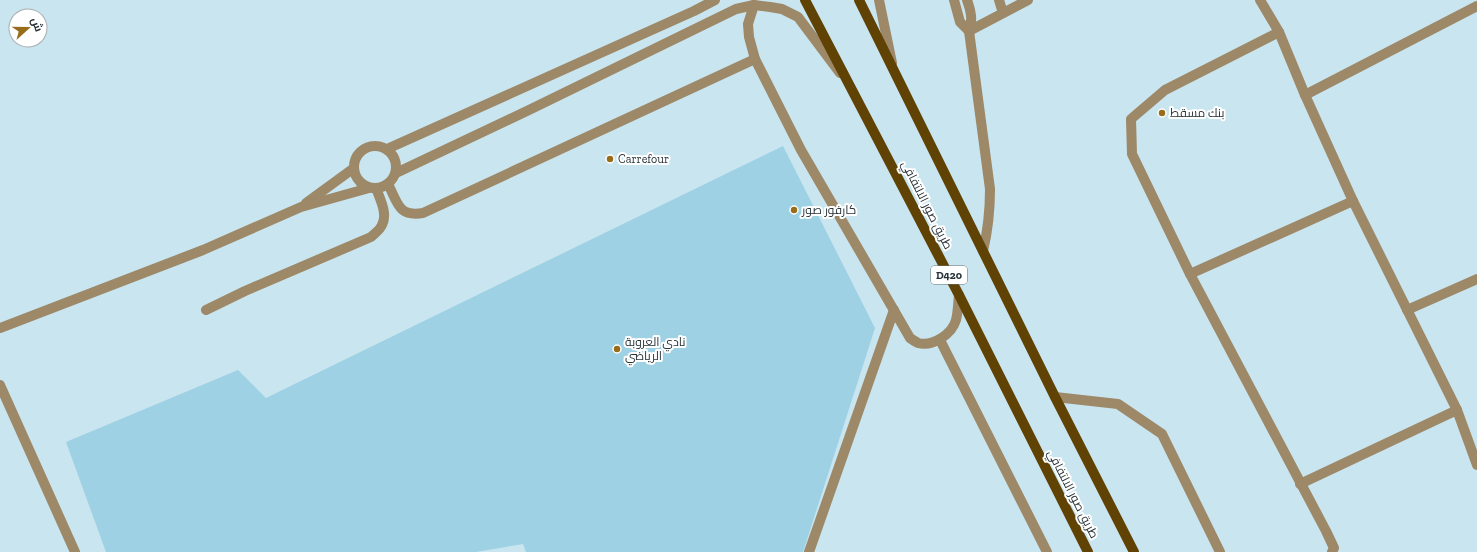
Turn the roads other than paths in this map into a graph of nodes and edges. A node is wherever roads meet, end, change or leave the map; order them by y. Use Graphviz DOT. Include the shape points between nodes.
graph roads {
  1 [pos="715,0"];
  2 [pos="805,0"];
  3 [pos="859,0"];
  4 [pos="879,0"];
  5 [pos="954,0"];
  6 [pos="967,0"];
  7 [pos="999,0"];
  8 [pos="1028,0"];
  9 [pos="1260,0"];
  10 [pos="754,5"];
  11 [pos="1477,6"];
  12 [pos="1003,13"];
  13 [pos="969,31"];
  14 [pos="1279,32"];
  15 [pos="755,59"];
  16 [pos="892,66"];
  17 [pos="854,92"];
  18 [pos="1305,95"];
  19 [pos="387,149"];
  20 [pos="354,168"];
  21 [pos="396,173"];
  22 [pos="388,184"];
  23 [pos="373,188"];
  24 [pos="1353,201"];
  25 [pos="301,207"];
  26 [pos="983,251"];
  27 [pos="1190,274"];
  28 [pos="1477,279"];
  29 [pos="959,295"];
  30 [pos="206,310"];
  31 [pos="894,310"];
  32 [pos="1407,310"];
  33 [pos="0,328"];
  34 [pos="940,340"];
  35 [pos="0,385"];
  36 [pos="1056,397"];
  37 [pos="1457,410"];
  38 [pos="1477,465"];
  39 [pos="1300,484"];
  40 [pos="75,552"];
  41 [pos="809,552"];
  42 [pos="1047,552"];
  43 [pos="1088,552"];
  44 [pos="1134,552"];
  45 [pos="1220,552"];
  46 [pos="1332,552"];
  1 -- 19 [label="street"];
  2 -- 17 [label="main road, طريق صور الالتفافي / D420"];
  3 -- 16 [label="main road"];
  4 -- 16 [label="street"];
  5 -- 13 [label="street" via="960,22"];
  6 -- 13 [label="street" via="972,20"];
  7 -- 12 [label="street"];
  8 -- 12 [label="street"];
  9 -- 14 [label="street"];
  10 -- 15 [label="street" via="748,24"];
  10 -- 17 [label="street" via="782,9 798,17"];
  10 -- 21 [label="street" via="736,9"];
  11 -- 18 [label="street"];
  12 -- 13 [label="street"];
  13 -- 26 [label="street" via="990,189 988,231"];
  14 -- 18 [label="street"];
  14 -- 27 [label="street" via="1165,90 1131,119 1132,154"];
  15 -- 22 [label="street" via="423,214 404,212"];
  15 -- 31 [label="street" via="801,150"];
  16 -- 26 [label="main road"];
  17 -- 29 [label="main road, طريق صور الالتفافي / D420"];
  18 -- 24 [label="street"];
  19 -- 20 [label="street" via="381,146 368,147 358,155"];
  19 -- 21 [label="street" via="395,160"];
  20 -- 23 [label="street" via="358,180 363,185"];
  20 -- 25 [label="street"];
  21 -- 22 [label="street"];
  22 -- 23 [label="street"];
  23 -- 25 [label="street"];
  23 -- 30 [label="street" via="381,201 384,218 382,225 371,236"];
  24 -- 27 [label="street"];
  24 -- 32 [label="street"];
  25 -- 33 [label="street" via="188,255"];
  26 -- 36 [label="main road"];
  27 -- 39 [label="street"];
  28 -- 32 [label="street"];
  29 -- 34 [label="street" via="956,321"];
  29 -- 43 [label="main road, طريق صور الالتفافي / D420"];
  31 -- 34 [label="street" via="910,338 919,343"];
  31 -- 41 [label="street"];
  32 -- 37 [label="street"];
  34 -- 42 [label="street"];
  35 -- 40 [label="street"];
  36 -- 44 [label="main road"];
  36 -- 45 [label="street" via="1118,404 1162,434"];
  37 -- 38 [label="street"];
  37 -- 39 [label="street"];
  39 -- 46 [label="street" via="1334,548"];
}
